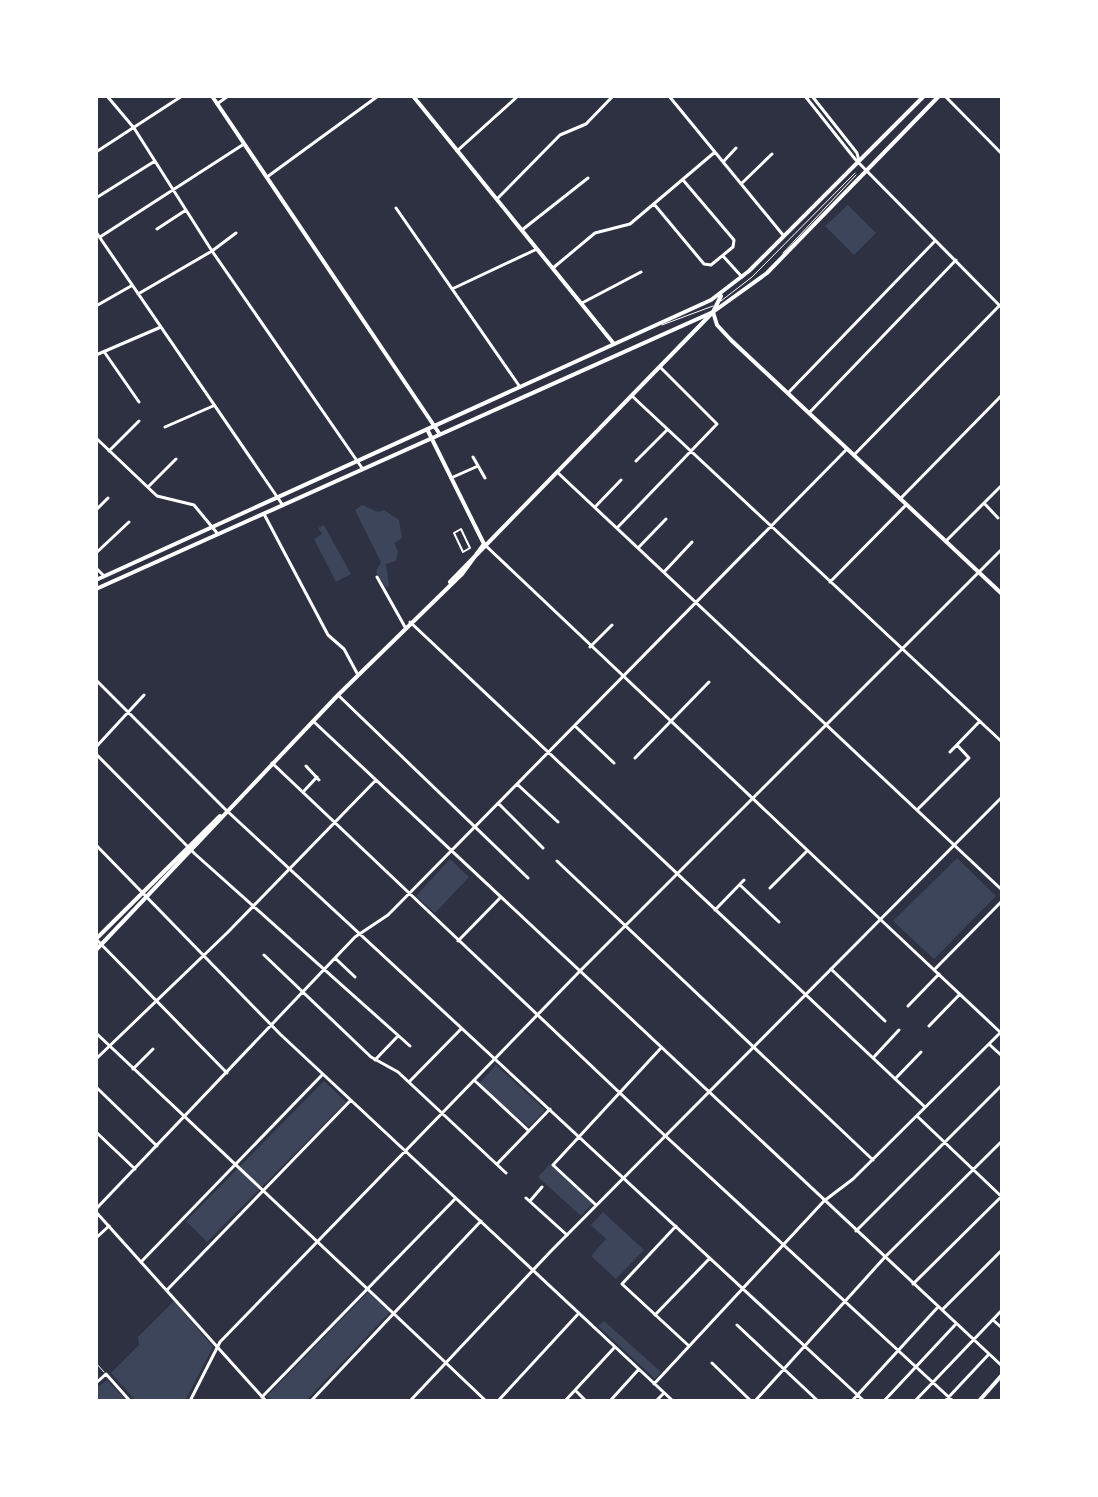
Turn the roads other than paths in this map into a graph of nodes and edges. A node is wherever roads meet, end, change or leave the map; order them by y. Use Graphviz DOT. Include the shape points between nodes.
graph roads {
  1 [pos="107,96"];
  2 [pos="182,96"];
  3 [pos="212,96"];
  4 [pos="228,96"];
  5 [pos="378,96"];
  6 [pos="413,96"];
  7 [pos="423,96"];
  8 [pos="518,96"];
  9 [pos="613,96"];
  10 [pos="669,96"];
  11 [pos="805,96"];
  12 [pos="812,96"];
  13 [pos="924,96"];
  14 [pos="942,96"];
  15 [pos="417,101"];
  16 [pos="217,104"];
  17 [pos="134,128"];
  18 [pos="244,144"];
  19 [pos="736,148"];
  20 [pos="457,151"];
  21 [pos="96,152"];
  22 [pos="715,152"];
  23 [pos="772,154"];
  24 [pos="1002,154"];
  25 [pos="155,161"];
  26 [pos="859,161"];
  27 [pos="723,162"];
  28 [pos="868,171"];
  29 [pos="267,177"];
  30 [pos="588,178"];
  31 [pos="683,180"];
  32 [pos="741,184"];
  33 [pos="173,189"];
  34 [pos="96,198"];
  35 [pos="497,199"];
  36 [pos="654,204"];
  37 [pos="396,208"];
  38 [pos="186,210"];
  39 [pos="157,229"];
  40 [pos="522,230"];
  41 [pos="96,232"];
  42 [pos="236,233"];
  43 [pos="784,236"];
  44 [pos="100,237"];
  45 [pos="936,240"];
  46 [pos="537,249"];
  47 [pos="212,251"];
  48 [pos="723,256"];
  49 [pos="956,260"];
  50 [pos="775,265"];
  51 [pos="553,268"];
  52 [pos="641,272"];
  53 [pos="743,277"];
  54 [pos="132,285"];
  55 [pos="452,289"];
  56 [pos="725,291"];
  57 [pos="138,294"];
  58 [pos="582,303"];
  59 [pos="716,304"];
  60 [pos="96,306"];
  61 [pos="1001,307"];
  62 [pos="713,312"];
  63 [pos="161,327"];
  64 [pos="653,327"];
  65 [pos="614,344"];
  66 [pos="104,351"];
  67 [pos="96,355"];
  68 [pos="611,355"];
  69 [pos="659,367"];
  70 [pos="520,387"];
  71 [pos="788,393"];
  72 [pos="1002,395"];
  73 [pos="632,396"];
  74 [pos="139,402"];
  75 [pos="215,405"];
  76 [pos="809,413"];
  77 [pos="139,421"];
  78 [pos="434,426"];
  79 [pos="165,427"];
  80 [pos="427,429"];
  81 [pos="667,430"];
  82 [pos="439,433"];
  83 [pos="431,437"];
  84 [pos="96,438"];
  85 [pos="847,449"];
  86 [pos="109,451"];
  87 [pos="691,452"];
  88 [pos="854,455"];
  89 [pos="473,457"];
  90 [pos="176,459"];
  91 [pos="357,461"];
  92 [pos="636,461"];
  93 [pos="478,466"];
  94 [pos="362,468"];
  95 [pos="557,472"];
  96 [pos="451,478"];
  97 [pos="485,478"];
  98 [pos="621,480"];
  99 [pos="1002,485"];
  100 [pos="148,487"];
  101 [pos="278,497"];
  102 [pos="108,498"];
  103 [pos="900,499"];
  104 [pos="984,503"];
  105 [pos="282,504"];
  106 [pos="906,504"];
  107 [pos="595,507"];
  108 [pos="96,510"];
  109 [pos="263,512"];
  110 [pos="998,518"];
  111 [pos="666,519"];
  112 [pos="129,522"];
  113 [pos="213,526"];
  114 [pos="770,526"];
  115 [pos="617,528"];
  116 [pos="217,533"];
  117 [pos="454,533"];
  118 [pos="946,541"];
  119 [pos="692,542"];
  120 [pos="484,544"];
  121 [pos="638,548"];
  122 [pos="1002,549"];
  123 [pos="96,553"];
  124 [pos="96,568"];
  125 [pos="978,571"];
  126 [pos="664,572"];
  127 [pos="104,576"];
  128 [pos="377,577"];
  129 [pos="96,580"];
  130 [pos="830,582"];
  131 [pos="98,588"];
  132 [pos="1002,594"];
  133 [pos="696,603"];
  134 [pos="410,622"];
  135 [pos="612,625"];
  136 [pos="405,627"];
  137 [pos="590,647"];
  138 [pos="903,649"];
  139 [pos="358,675"];
  140 [pos="622,677"];
  141 [pos="96,680"];
  142 [pos="709,682"];
  143 [pos="144,695"];
  144 [pos="338,695"];
  145 [pos="128,712"];
  146 [pos="313,720"];
  147 [pos="980,721"];
  148 [pos="670,722"];
  149 [pos="828,724"];
  150 [pos="575,726"];
  151 [pos="1002,742"];
  152 [pos="957,745"];
  153 [pos="96,747"];
  154 [pos="549,752"];
  155 [pos="950,752"];
  156 [pos="96,754"];
  157 [pos="635,758"];
  158 [pos="272,763"];
  159 [pos="614,763"];
  160 [pos="306,766"];
  161 [pos="376,780"];
  162 [pos="517,784"];
  163 [pos="302,792"];
  164 [pos="1002,797"];
  165 [pos="752,799"];
  166 [pos="498,803"];
  167 [pos="918,809"];
  168 [pos="224,812"];
  169 [pos="558,822"];
  170 [pos="334,823"];
  171 [pos="474,826"];
  172 [pos="96,845"];
  173 [pos="955,845"];
  174 [pos="187,846"];
  175 [pos="543,848"];
  176 [pos="450,851"];
  177 [pos="807,851"];
  178 [pos="193,852"];
  179 [pos="557,861"];
  180 [pos="289,869"];
  181 [pos="677,874"];
  182 [pos="528,878"];
  183 [pos="744,880"];
  184 [pos="740,885"];
  185 [pos="770,888"];
  186 [pos="1002,890"];
  187 [pos="142,892"];
  188 [pos="408,894"];
  189 [pos="500,898"];
  190 [pos="148,899"];
  191 [pos="1002,901"];
  192 [pos="252,907"];
  193 [pos="715,910"];
  194 [pos="880,919"];
  195 [pos="779,922"];
  196 [pos="626,925"];
  197 [pos="358,934"];
  198 [pos="96,939"];
  199 [pos="458,941"];
  200 [pos="101,945"];
  201 [pos="96,950"];
  202 [pos="204,955"];
  203 [pos="264,955"];
  204 [pos="335,958"];
  205 [pos="325,969"];
  206 [pos="831,969"];
  207 [pos="934,970"];
  208 [pos="579,972"];
  209 [pos="939,974"];
  210 [pos="355,977"];
  211 [pos="303,993"];
  212 [pos="960,994"];
  213 [pos="805,995"];
  214 [pos="156,1001"];
  215 [pos="908,1006"];
  216 [pos="537,1015"];
  217 [pos="885,1021"];
  218 [pos="272,1026"];
  219 [pos="929,1026"];
  220 [pos="461,1029"];
  221 [pos="899,1030"];
  222 [pos="1001,1032"];
  223 [pos="96,1033"];
  224 [pos="397,1037"];
  225 [pos="989,1044"];
  226 [pos="109,1046"];
  227 [pos="410,1046"];
  228 [pos="754,1047"];
  229 [pos="153,1049"];
  230 [pos="660,1049"];
  231 [pos="921,1052"];
  232 [pos="1002,1056"];
  233 [pos="873,1058"];
  234 [pos="96,1059"];
  235 [pos="495,1059"];
  236 [pos="375,1060"];
  237 [pos="133,1069"];
  238 [pos="227,1073"];
  239 [pos="323,1074"];
  240 [pos="895,1079"];
  241 [pos="474,1080"];
  242 [pos="409,1082"];
  243 [pos="1002,1085"];
  244 [pos="96,1087"];
  245 [pos="619,1093"];
  246 [pos="708,1093"];
  247 [pos="351,1100"];
  248 [pos="925,1107"];
  249 [pos="550,1109"];
  250 [pos="442,1113"];
  251 [pos="917,1116"];
  252 [pos="184,1118"];
  253 [pos="529,1131"];
  254 [pos="96,1132"];
  255 [pos="580,1136"];
  256 [pos="665,1136"];
  257 [pos="1002,1141"];
  258 [pos="945,1143"];
  259 [pos="157,1146"];
  260 [pos="406,1150"];
  261 [pos="873,1160"];
  262 [pos="497,1164"];
  263 [pos="234,1166"];
  264 [pos="135,1169"];
  265 [pos="973,1169"];
  266 [pos="506,1173"];
  267 [pos="624,1177"];
  268 [pos="542,1187"];
  269 [pos="262,1192"];
  270 [pos="1002,1196"];
  271 [pos="456,1198"];
  272 [pos="824,1201"];
  273 [pos="596,1205"];
  274 [pos="96,1210"];
  275 [pos="481,1221"];
  276 [pos="109,1226"];
  277 [pos="676,1226"];
  278 [pos="856,1231"];
  279 [pos="567,1235"];
  280 [pos="96,1238"];
  281 [pos="317,1242"];
  282 [pos="783,1244"];
  283 [pos="1002,1250"];
  284 [pos="885,1257"];
  285 [pos="710,1258"];
  286 [pos="141,1262"];
  287 [pos="533,1270"];
  288 [pos="913,1284"];
  289 [pos="742,1288"];
  290 [pos="367,1290"];
  291 [pos="166,1291"];
  292 [pos="845,1301"];
  293 [pos="940,1309"];
  294 [pos="1002,1310"];
  295 [pos="579,1313"];
  296 [pos="393,1314"];
  297 [pos="655,1315"];
  298 [pos="993,1320"];
  299 [pos="956,1324"];
  300 [pos="737,1325"];
  301 [pos="1002,1328"];
  302 [pos="973,1339"];
  303 [pos="806,1345"];
  304 [pos="689,1346"];
  305 [pos="216,1347"];
  306 [pos="615,1347"];
  307 [pos="898,1350"];
  308 [pos="989,1354"];
  309 [pos="96,1363"];
  310 [pos="446,1363"];
  311 [pos="712,1363"];
  312 [pos="1002,1366"];
  313 [pos="916,1367"];
  314 [pos="639,1369"];
  315 [pos="784,1369"];
  316 [pos="106,1374"];
  317 [pos="1002,1375"];
  318 [pos="933,1382"];
  319 [pos="96,1383"];
  320 [pos="654,1384"];
  321 [pos="575,1390"];
  322 [pos="664,1393"];
  323 [pos="858,1395"];
  324 [pos="949,1397"];
  325 [pos="264,1399"];
  326 [pos="130,1401"];
  327 [pos="190,1401"];
  328 [pos="311,1401"];
  329 [pos="410,1401"];
  330 [pos="486,1401"];
  331 [pos="498,1401"];
  332 [pos="565,1401"];
  333 [pos="586,1401"];
  334 [pos="610,1401"];
  335 [pos="656,1401"];
  336 [pos="673,1401"];
  337 [pos="753,1401"];
  338 [pos="818,1401"];
  339 [pos="852,1401"];
  340 [pos="864,1401"];
  341 [pos="884,1401"];
  342 [pos="915,1401"];
  343 [pos="945,1401"];
  344 [pos="953,1401"];
  345 [pos="979,1401"];
  1 -- 17 [label="street"];
  2 -- 17 [label="street"];
  3 -- 16 [label="main road"];
  4 -- 16 [label="street"];
  5 -- 29 [label="street"];
  6 -- 15 [label="main road"];
  7 -- 15 [label="street"];
  8 -- 20 [label="street"];
  9 -- 35 [label="street" via="586,124 560,135"];
  10 -- 22 [label="street"];
  11 -- 26 [label="street"];
  12 -- 26 [label="street"];
  13 -- 26 [label="main road"];
  14 -- 24 [label="street"];
  14 -- 28 [label="main road"];
  15 -- 20 [label="main road"];
  16 -- 18 [label="main road"];
  17 -- 21 [label="street"];
  17 -- 25 [label="street"];
  18 -- 29 [label="main road"];
  18 -- 33 [label="street"];
  19 -- 27 [label="street"];
  20 -- 35 [label="main road"];
  22 -- 27 [label="street"];
  22 -- 31 [label="street"];
  23 -- 32 [label="street"];
  25 -- 33 [label="street"];
  25 -- 34 [label="street"];
  26 -- 28 [label="street"];
  26 -- 43 [label="main road"];
  27 -- 32 [label="street"];
  28 -- 45 [label="street"];
  28 -- 50 [label="main road"];
  29 -- 78 [label="main road"];
  30 -- 40 [label="street"];
  31 -- 36 [label="street"];
  31 -- 48 [label="street" via="734,240"];
  32 -- 43 [label="street"];
  33 -- 38 [label="street"];
  33 -- 44 [label="street"];
  35 -- 40 [label="main road"];
  36 -- 48 [label="street" via="704,264"];
  36 -- 51 [label="street" via="628,225 595,233"];
  37 -- 55 [label="street"];
  38 -- 39 [label="street"];
  38 -- 47 [label="street"];
  40 -- 46 [label="main road"];
  41 -- 44 [label="street"];
  42 -- 47 [label="street"];
  43 -- 53 [label="main road"];
  44 -- 54 [label="street"];
  45 -- 49 [label="street"];
  45 -- 71 [label="street"];
  46 -- 51 [label="main road"];
  46 -- 55 [label="street"];
  47 -- 57 [label="street"];
  47 -- 91 [label="street"];
  48 -- 53 [label="street"];
  49 -- 61 [label="street"];
  49 -- 76 [label="street"];
  50 -- 59 [label="lane" via="856,174 752,277"];
  50 -- 62 [label="main road"];
  51 -- 58 [label="main road"];
  52 -- 58 [label="street"];
  53 -- 56 [label="main road"];
  54 -- 57 [label="street"];
  54 -- 60 [label="street"];
  55 -- 70 [label="street"];
  56 -- 59 [label="main road"];
  56 -- 64 [label="main road"];
  57 -- 63 [label="street"];
  58 -- 65 [label="main road"];
  59 -- 62 [label="main road"];
  59 -- 64 [label="lane"];
  61 -- 88 [label="street"];
  62 -- 68 [label="main road"];
  62 -- 69 [label="main road"];
  62 -- 71 [label="main road" via="719,328"];
  63 -- 66 [label="street"];
  63 -- 75 [label="street"];
  64 -- 65 [label="main road"];
  65 -- 68 [label="main road"];
  65 -- 70 [label="main road"];
  66 -- 67 [label="street"];
  66 -- 74 [label="street"];
  68 -- 82 [label="main road"];
  69 -- 73 [label="main road"];
  69 -- 87 [label="street" via="717,422"];
  70 -- 78 [label="main road"];
  71 -- 76 [label="main road"];
  72 -- 103 [label="street"];
  73 -- 81 [label="street"];
  73 -- 95 [label="main road"];
  75 -- 79 [label="street"];
  75 -- 101 [label="street"];
  76 -- 85 [label="main road"];
  77 -- 86 [label="street"];
  78 -- 80 [label="main road"];
  78 -- 82 [label="main road"];
  80 -- 83 [label="main road"];
  80 -- 91 [label="main road"];
  81 -- 87 [label="street"];
  81 -- 92 [label="street"];
  82 -- 83 [label="main road"];
  83 -- 94 [label="main road"];
  83 -- 96 [label="main road"];
  84 -- 86 [label="street"];
  85 -- 88 [label="main road"];
  85 -- 114 [label="street"];
  86 -- 100 [label="street"];
  87 -- 114 [label="street"];
  87 -- 115 [label="street"];
  88 -- 103 [label="main road"];
  89 -- 93 [label="street"];
  90 -- 100 [label="street"];
  91 -- 94 [label="street"];
  91 -- 101 [label="main road"];
  93 -- 96 [label="street"];
  93 -- 97 [label="street"];
  94 -- 105 [label="main road"];
  95 -- 107 [label="street"];
  95 -- 120 [label="main road"];
  96 -- 120 [label="main road"];
  98 -- 107 [label="street"];
  99 -- 104 [label="street"];
  100 -- 113 [label="street" via="163,499 192,503"];
  101 -- 105 [label="street"];
  101 -- 113 [label="main road"];
  102 -- 108 [label="street"];
  103 -- 106 [label="main road"];
  104 -- 110 [label="street"];
  104 -- 118 [label="street"];
  105 -- 109 [label="main road"];
  106 -- 118 [label="main road"];
  106 -- 130 [label="street"];
  107 -- 115 [label="street"];
  109 -- 116 [label="main road"];
  109 -- 139 [label="street" via="328,635 344,649"];
  111 -- 121 [label="street"];
  112 -- 123 [label="street"];
  113 -- 116 [label="street"];
  113 -- 127 [label="main road"];
  114 -- 130 [label="street"];
  114 -- 133 [label="street"];
  115 -- 121 [label="street"];
  116 -- 131 [label="main road"];
  117 -- 117 [label="street" via="463,552 470,548 461,529"];
  118 -- 125 [label="main road"];
  119 -- 126 [label="street"];
  120 -- 134 [label="main road" via="462,574"];
  120 -- 137 [label="street"];
  121 -- 126 [label="street"];
  122 -- 125 [label="street"];
  124 -- 127 [label="street"];
  125 -- 132 [label="main road"];
  125 -- 138 [label="street"];
  126 -- 133 [label="street"];
  127 -- 129 [label="main road"];
  127 -- 131 [label="main road"];
  128 -- 136 [label="street"];
  130 -- 138 [label="street"];
  133 -- 140 [label="street"];
  133 -- 149 [label="street"];
  134 -- 136 [label="main road"];
  134 -- 154 [label="street"];
  135 -- 137 [label="street"];
  136 -- 139 [label="main road"];
  137 -- 140 [label="street"];
  138 -- 147 [label="street"];
  138 -- 149 [label="street"];
  139 -- 144 [label="main road"];
  140 -- 148 [label="street"];
  140 -- 150 [label="street"];
  141 -- 145 [label="street"];
  142 -- 148 [label="street"];
  143 -- 145 [label="street"];
  144 -- 146 [label="main road"];
  144 -- 171 [label="street"];
  145 -- 153 [label="street"];
  145 -- 168 [label="street"];
  146 -- 158 [label="main road"];
  146 -- 161 [label="street"];
  147 -- 151 [label="street"];
  147 -- 152 [label="street"];
  148 -- 157 [label="street"];
  148 -- 165 [label="street"];
  149 -- 165 [label="street"];
  149 -- 167 [label="street"];
  150 -- 154 [label="street"];
  150 -- 159 [label="street"];
  152 -- 155 [label="street"];
  152 -- 167 [label="street" via="969,758"];
  154 -- 162 [label="street"];
  154 -- 181 [label="street"];
  156 -- 174 [label="street"];
  158 -- 163 [label="street"];
  158 -- 168 [label="main road"];
  160 -- 163 [label="street" via="318,779"];
  161 -- 170 [label="street"];
  161 -- 176 [label="street"];
  162 -- 166 [label="street"];
  162 -- 169 [label="street"];
  163 -- 170 [label="street"];
  164 -- 173 [label="street"];
  165 -- 177 [label="street"];
  165 -- 181 [label="street"];
  166 -- 171 [label="street"];
  166 -- 175 [label="street"];
  167 -- 173 [label="street"];
  168 -- 174 [label="main road"];
  168 -- 178 [label="main road"];
  168 -- 180 [label="street"];
  170 -- 180 [label="street"];
  170 -- 188 [label="street"];
  171 -- 176 [label="street"];
  171 -- 182 [label="street"];
  172 -- 187 [label="street"];
  173 -- 186 [label="street"];
  173 -- 194 [label="street"];
  174 -- 178 [label="street"];
  174 -- 187 [label="main road"];
  176 -- 188 [label="street"];
  176 -- 189 [label="street"];
  177 -- 185 [label="street"];
  177 -- 194 [label="street"];
  178 -- 190 [label="main road"];
  178 -- 192 [label="street"];
  179 -- 196 [label="street"];
  180 -- 192 [label="street"];
  180 -- 197 [label="street"];
  181 -- 193 [label="street"];
  181 -- 196 [label="street"];
  183 -- 184 [label="street"];
  184 -- 193 [label="street"];
  184 -- 195 [label="street"];
  187 -- 190 [label="street"];
  187 -- 198 [label="main road"];
  188 -- 197 [label="street" via="383,920"];
  188 -- 199 [label="street"];
  189 -- 199 [label="street"];
  189 -- 208 [label="street"];
  190 -- 200 [label="main road"];
  190 -- 202 [label="street"];
  191 -- 207 [label="street"];
  192 -- 202 [label="street"];
  192 -- 205 [label="street"];
  193 -- 213 [label="street"];
  194 -- 206 [label="street"];
  194 -- 207 [label="street"];
  196 -- 208 [label="street"];
  196 -- 228 [label="street"];
  197 -- 204 [label="street"];
  197 -- 220 [label="street"];
  198 -- 200 [label="street"];
  199 -- 216 [label="street"];
  200 -- 201 [label="main road"];
  200 -- 214 [label="street"];
  202 -- 214 [label="street"];
  202 -- 218 [label="street"];
  203 -- 211 [label="street"];
  204 -- 205 [label="street"];
  204 -- 210 [label="street"];
  205 -- 211 [label="street"];
  205 -- 224 [label="street"];
  206 -- 213 [label="street"];
  206 -- 217 [label="street"];
  207 -- 209 [label="street"];
  208 -- 216 [label="street"];
  208 -- 230 [label="street"];
  209 -- 212 [label="street"];
  209 -- 215 [label="street"];
  211 -- 218 [label="street"];
  211 -- 236 [label="street"];
  212 -- 219 [label="street"];
  212 -- 222 [label="street"];
  213 -- 228 [label="street"];
  213 -- 233 [label="street"];
  214 -- 226 [label="street"];
  214 -- 238 [label="street"];
  216 -- 235 [label="street"];
  216 -- 245 [label="street"];
  218 -- 238 [label="street"];
  218 -- 239 [label="street"];
  220 -- 235 [label="street"];
  220 -- 242 [label="street"];
  221 -- 233 [label="street"];
  222 -- 225 [label="street"];
  223 -- 226 [label="street"];
  224 -- 227 [label="street"];
  224 -- 236 [label="street"];
  225 -- 232 [label="street"];
  225 -- 248 [label="street"];
  226 -- 234 [label="street"];
  226 -- 237 [label="street"];
  228 -- 246 [label="street"];
  228 -- 261 [label="street"];
  229 -- 237 [label="street"];
  230 -- 245 [label="street"];
  230 -- 246 [label="street"];
  231 -- 240 [label="street"];
  233 -- 240 [label="street"];
  235 -- 241 [label="street"];
  235 -- 249 [label="street"];
  236 -- 242 [label="street"];
  237 -- 252 [label="street"];
  238 -- 252 [label="street"];
  239 -- 247 [label="street"];
  239 -- 263 [label="street"];
  240 -- 248 [label="street"];
  241 -- 250 [label="street"];
  241 -- 253 [label="street"];
  242 -- 250 [label="street"];
  243 -- 258 [label="street"];
  244 -- 259 [label="street"];
  245 -- 255 [label="street"];
  245 -- 256 [label="street"];
  246 -- 256 [label="street"];
  246 -- 272 [label="street"];
  247 -- 260 [label="street"];
  247 -- 269 [label="street"];
  248 -- 251 [label="street"];
  249 -- 253 [label="street"];
  249 -- 255 [label="street"];
  250 -- 260 [label="street"];
  250 -- 262 [label="street"];
  251 -- 258 [label="street"];
  251 -- 261 [label="street"];
  252 -- 259 [label="street"];
  252 -- 263 [label="street"];
  253 -- 262 [label="street"];
  254 -- 264 [label="street"];
  255 -- 267 [label="street"];
  255 -- 273 [label="street" via="553,1165"];
  256 -- 267 [label="street"];
  256 -- 282 [label="street"];
  257 -- 265 [label="street"];
  258 -- 265 [label="street"];
  258 -- 278 [label="street"];
  259 -- 264 [label="street"];
  260 -- 271 [label="street"];
  260 -- 281 [label="street"];
  261 -- 272 [label="street"];
  262 -- 266 [label="street"];
  263 -- 269 [label="street"];
  263 -- 286 [label="street"];
  264 -- 274 [label="street"];
  265 -- 270 [label="street"];
  265 -- 284 [label="street"];
  267 -- 273 [label="street"];
  267 -- 277 [label="street"];
  268 -- 279 [label="street" via="528,1200"];
  269 -- 281 [label="street"];
  269 -- 291 [label="street"];
  270 -- 288 [label="street"];
  271 -- 275 [label="street"];
  271 -- 290 [label="street"];
  272 -- 278 [label="street"];
  272 -- 282 [label="street"];
  273 -- 279 [label="street"];
  274 -- 276 [label="street"];
  275 -- 287 [label="street"];
  275 -- 296 [label="street"];
  276 -- 280 [label="street"];
  276 -- 286 [label="street"];
  277 -- 285 [label="street"];
  277 -- 297 [label="street" via="622,1284"];
  278 -- 284 [label="street"];
  279 -- 287 [label="street"];
  281 -- 290 [label="street"];
  281 -- 305 [label="street"];
  282 -- 289 [label="street"];
  282 -- 292 [label="street"];
  283 -- 293 [label="street"];
  284 -- 288 [label="street"];
  284 -- 292 [label="street"];
  285 -- 289 [label="street"];
  285 -- 297 [label="street"];
  286 -- 291 [label="street"];
  287 -- 295 [label="street"];
  287 -- 310 [label="street"];
  288 -- 293 [label="street"];
  289 -- 303 [label="street"];
  289 -- 304 [label="street"];
  290 -- 296 [label="street"];
  290 -- 325 [label="street"];
  291 -- 305 [label="street"];
  292 -- 303 [label="street"];
  292 -- 307 [label="street"];
  293 -- 299 [label="street"];
  293 -- 307 [label="street"];
  294 -- 298 [label="street"];
  295 -- 306 [label="street"];
  295 -- 331 [label="street"];
  296 -- 310 [label="street"];
  296 -- 328 [label="street"];
  297 -- 304 [label="street"];
  298 -- 301 [label="street"];
  298 -- 302 [label="street"];
  299 -- 302 [label="street"];
  299 -- 313 [label="street"];
  300 -- 315 [label="street"];
  302 -- 308 [label="street"];
  302 -- 318 [label="street"];
  303 -- 315 [label="street"];
  303 -- 323 [label="street"];
  304 -- 320 [label="street"];
  305 -- 325 [label="street"];
  305 -- 327 [label="street"];
  306 -- 314 [label="street"];
  306 -- 321 [label="street"];
  307 -- 313 [label="street"];
  307 -- 323 [label="street"];
  308 -- 312 [label="street"];
  308 -- 324 [label="street"];
  309 -- 316 [label="lane"];
  310 -- 329 [label="street"];
  310 -- 330 [label="street"];
  311 -- 337 [label="street"];
  313 -- 318 [label="street"];
  313 -- 341 [label="street"];
  314 -- 320 [label="street"];
  314 -- 334 [label="street"];
  315 -- 337 [label="street"];
  315 -- 338 [label="street"];
  316 -- 319 [label="street"];
  316 -- 326 [label="street"];
  317 -- 345 [label="main road"];
  318 -- 324 [label="street"];
  318 -- 342 [label="street"];
  320 -- 322 [label="street"];
  321 -- 332 [label="street"];
  321 -- 333 [label="street"];
  322 -- 335 [label="street"];
  322 -- 336 [label="street"];
  323 -- 339 [label="street"];
  323 -- 340 [label="street"];
  324 -- 343 [label="street"];
  324 -- 344 [label="street"];
}
